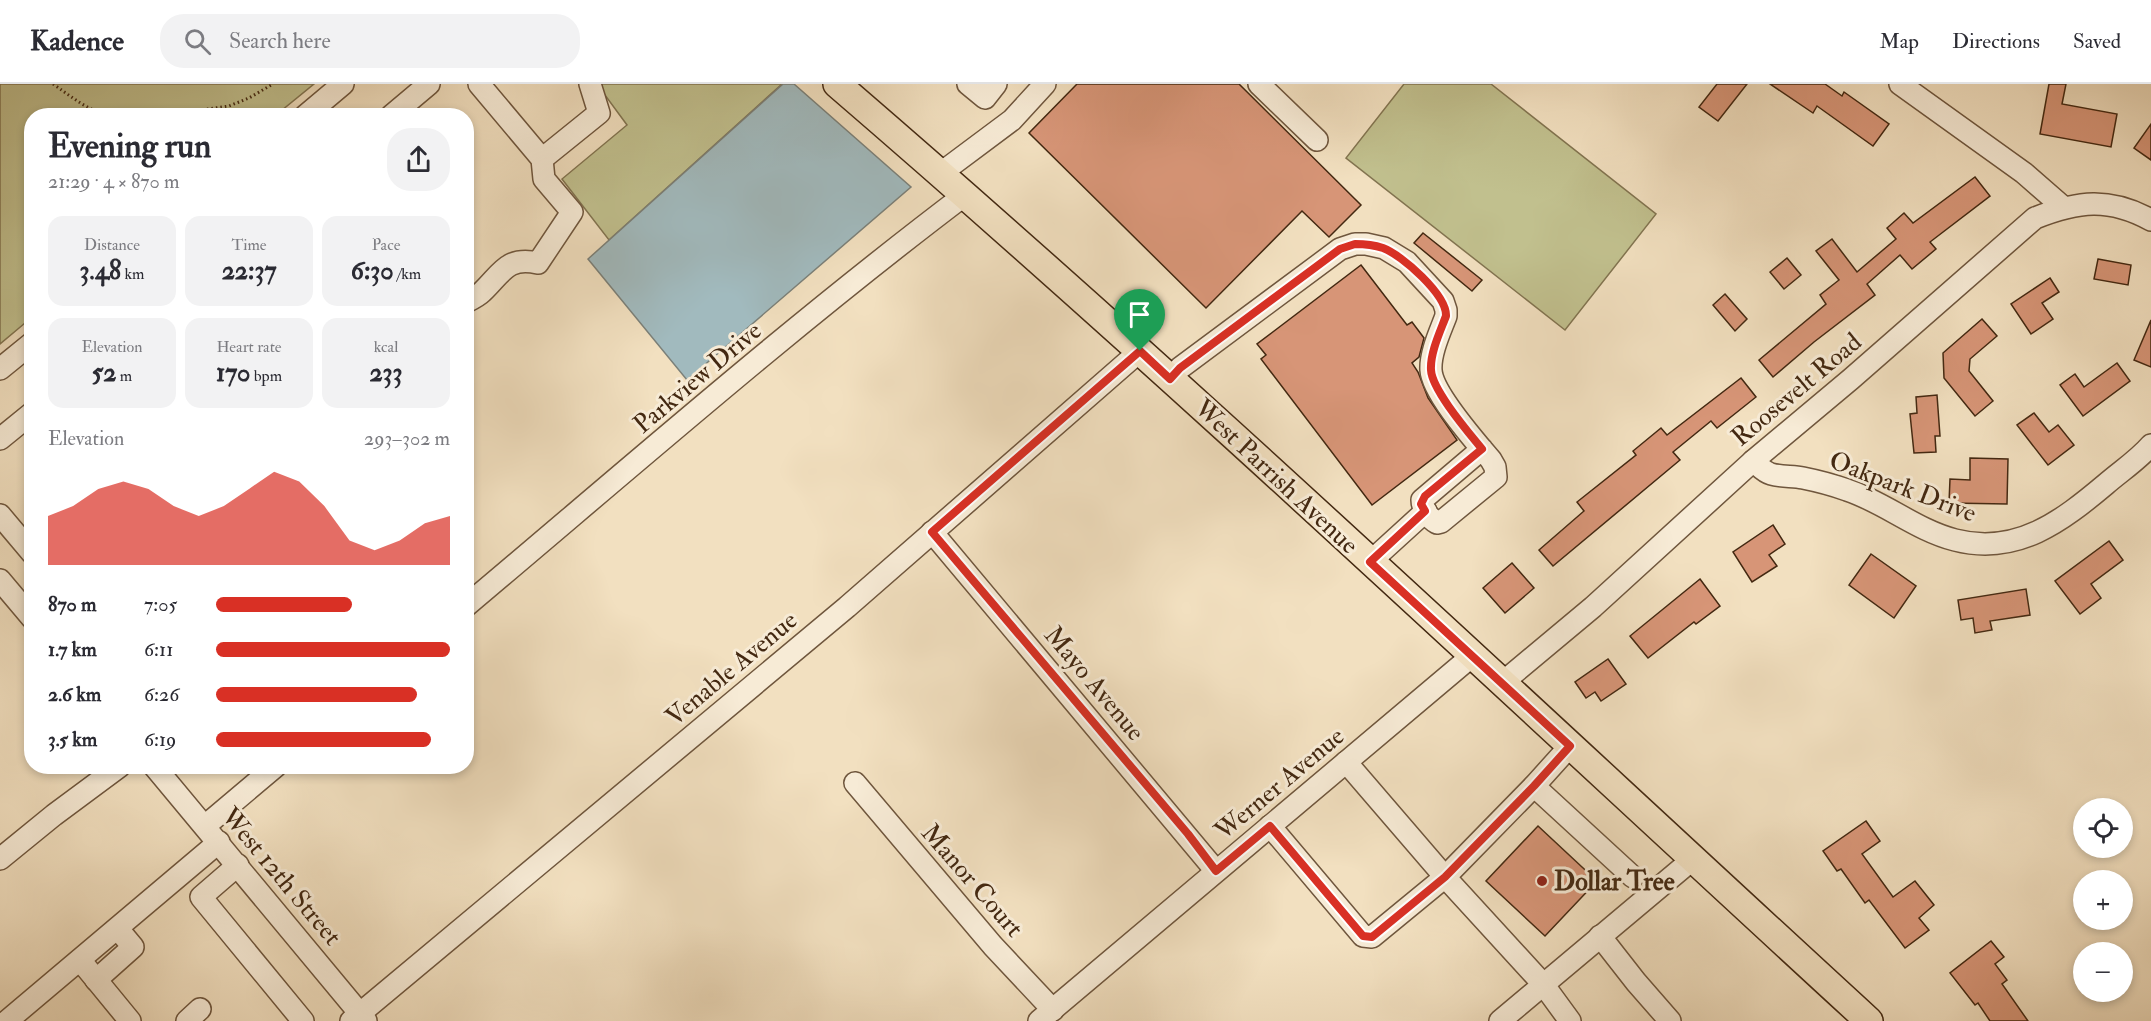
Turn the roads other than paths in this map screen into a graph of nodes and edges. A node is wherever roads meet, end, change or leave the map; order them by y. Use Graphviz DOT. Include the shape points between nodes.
graph roads {
  1 [pos="343,84"];
  2 [pos="429,84"];
  3 [pos="479,84"];
  4 [pos="590,84"];
  5 [pos="837,84"];
  6 [pos="968,84"];
  7 [pos="996,84"];
  8 [pos="1045,84"];
  9 [pos="1259,84"];
  10 [pos="1900,84"];
  11 [pos="314,108"];
  12 [pos="400,108"];
  13 [pos="1317,140"];
  14 [pos="542,159"];
  15 [pos="941,173"];
  16 [pos="966,194"];
  17 [pos="2063,207"];
  18 [pos="2151,220"];
  19 [pos="474,297"];
  20 [pos="24,350"];
  21 [pos="1140,351"];
  22 [pos="0,369"];
  23 [pos="1170,379"];
  24 [pos="24,420"];
  25 [pos="0,439"];
  26 [pos="2151,445"];
  27 [pos="1482,449"];
  28 [pos="1753,461"];
  29 [pos="1425,511"];
  30 [pos="0,514"];
  31 [pos="932,532"];
  32 [pos="24,543"];
  33 [pos="1370,562"];
  34 [pos="0,580"];
  35 [pos="474,599"];
  36 [pos="24,608"];
  37 [pos="1473,656"];
  38 [pos="1502,683"];
  39 [pos="1570,746"];
  40 [pos="1346,762"];
  41 [pos="109,774"];
  42 [pos="161,774"];
  43 [pos="268,774"];
  44 [pos="855,783"];
  45 [pos="1534,786"];
  46 [pos="1270,826"];
  47 [pos="212,834"];
  48 [pos="1692,858"];
  49 [pos="0,859"];
  50 [pos="238,865"];
  51 [pos="1216,871"];
  52 [pos="1445,877"];
  53 [pos="1634,877"];
  54 [pos="118,929"];
  55 [pos="1600,936"];
  56 [pos="80,960"];
  57 [pos="96,980"];
  58 [pos="1543,984"];
  59 [pos="1046,1015"];
  60 [pos="359,1018"];
  61 [pos="7,1021"];
  62 [pos="130,1021"];
  63 [pos="303,1021"];
  64 [pos="1500,1021"];
  65 [pos="1570,1021"];
  66 [pos="1670,1021"];
  67 [pos="1869,1021"];
  1 -- 11 [label="street"];
  2 -- 12 [label="street"];
  3 -- 14 [label="street"];
  4 -- 14 [label="street" via="599,113"];
  5 -- 15 [label="main road, West Parrish Avenue"];
  6 -- 7 [label="street" via="985,98"];
  8 -- 15 [label="street" via="1012,120"];
  9 -- 13 [label="street"];
  10 -- 17 [label="street" via="2024,173"];
  14 -- 19 [label="street" via="544,179 572,212 538,263 512,263"];
  15 -- 16 [label="main road, West Parrish Avenue"];
  16 -- 21 [label="main road, West Parrish Avenue"];
  16 -- 35 [label="street, Parkview Drive" via="899,244"];
  17 -- 18 [label="street, Roosevelt Road" via="2102,204"];
  17 -- 28 [label="street, Roosevelt Road" via="2035,218"];
  20 -- 22 [label="street"];
  21 -- 23 [label="main road, West Parrish Avenue"];
  21 -- 31 [label="street, Venable Avenue"];
  23 -- 27 [label="street" via="1340,249 1355,244 1384,248 1407,262 1443,301 1446,316 1431,360 1431,372 1440,393"];
  23 -- 33 [label="main road, West Parrish Avenue"];
  24 -- 25 [label="street"];
  26 -- 28 [label="street, Oakpark Drive" via="2071,514 2048,528 2024,538 1977,543 1934,532 1849,490 1771,474"];
  27 -- 29 [label="street" via="1425,496 1421,504"];
  27 -- 29 [label="street" via="1495,467 1496,477 1441,522 1434,521"];
  28 -- 38 [label="street, Roosevelt Road" via="1593,607"];
  29 -- 33 [label="street"];
  30 -- 32 [label="street"];
  31 -- 51 [label="street, Mayo Avenue"];
  31 -- 60 [label="street, Venable Avenue"];
  33 -- 37 [label="main road, West Parrish Avenue"];
  34 -- 36 [label="street"];
  37 -- 38 [label="main road, West Parrish Avenue"];
  37 -- 40 [label="street, Werner Avenue"];
  38 -- 39 [label="main road, West Parrish Avenue"];
  39 -- 45 [label="street"];
  39 -- 48 [label="main road, West Parrish Avenue"];
  40 -- 46 [label="street, Werner Avenue"];
  40 -- 52 [label="street"];
  41 -- 49 [label="street"];
  42 -- 47 [label="street, West 12th Street"];
  43 -- 47 [label="street"];
  44 -- 59 [label="street, Manor Court"];
  45 -- 52 [label="street"];
  45 -- 53 [label="street"];
  46 -- 51 [label="street, Werner Avenue"];
  46 -- 52 [label="street" via="1363,936 1372,937"];
  47 -- 50 [label="street, West 12th Street"];
  47 -- 54 [label="street"];
  48 -- 55 [label="street"];
  48 -- 67 [label="main road, West Parrish Avenue"];
  50 -- 60 [label="street, West 12th Street"];
  50 -- 63 [label="street" via="201,897"];
  51 -- 59 [label="street, Werner Avenue"];
  52 -- 58 [label="street"];
  54 -- 56 [label="street"];
  54 -- 57 [label="street" via="132,947"];
  55 -- 58 [label="street"];
  55 -- 66 [label="street"];
  56 -- 57 [label="street"];
  56 -- 61 [label="street"];
  57 -- 62 [label="street"];
  58 -- 64 [label="street"];
  58 -- 65 [label="street"];
}
